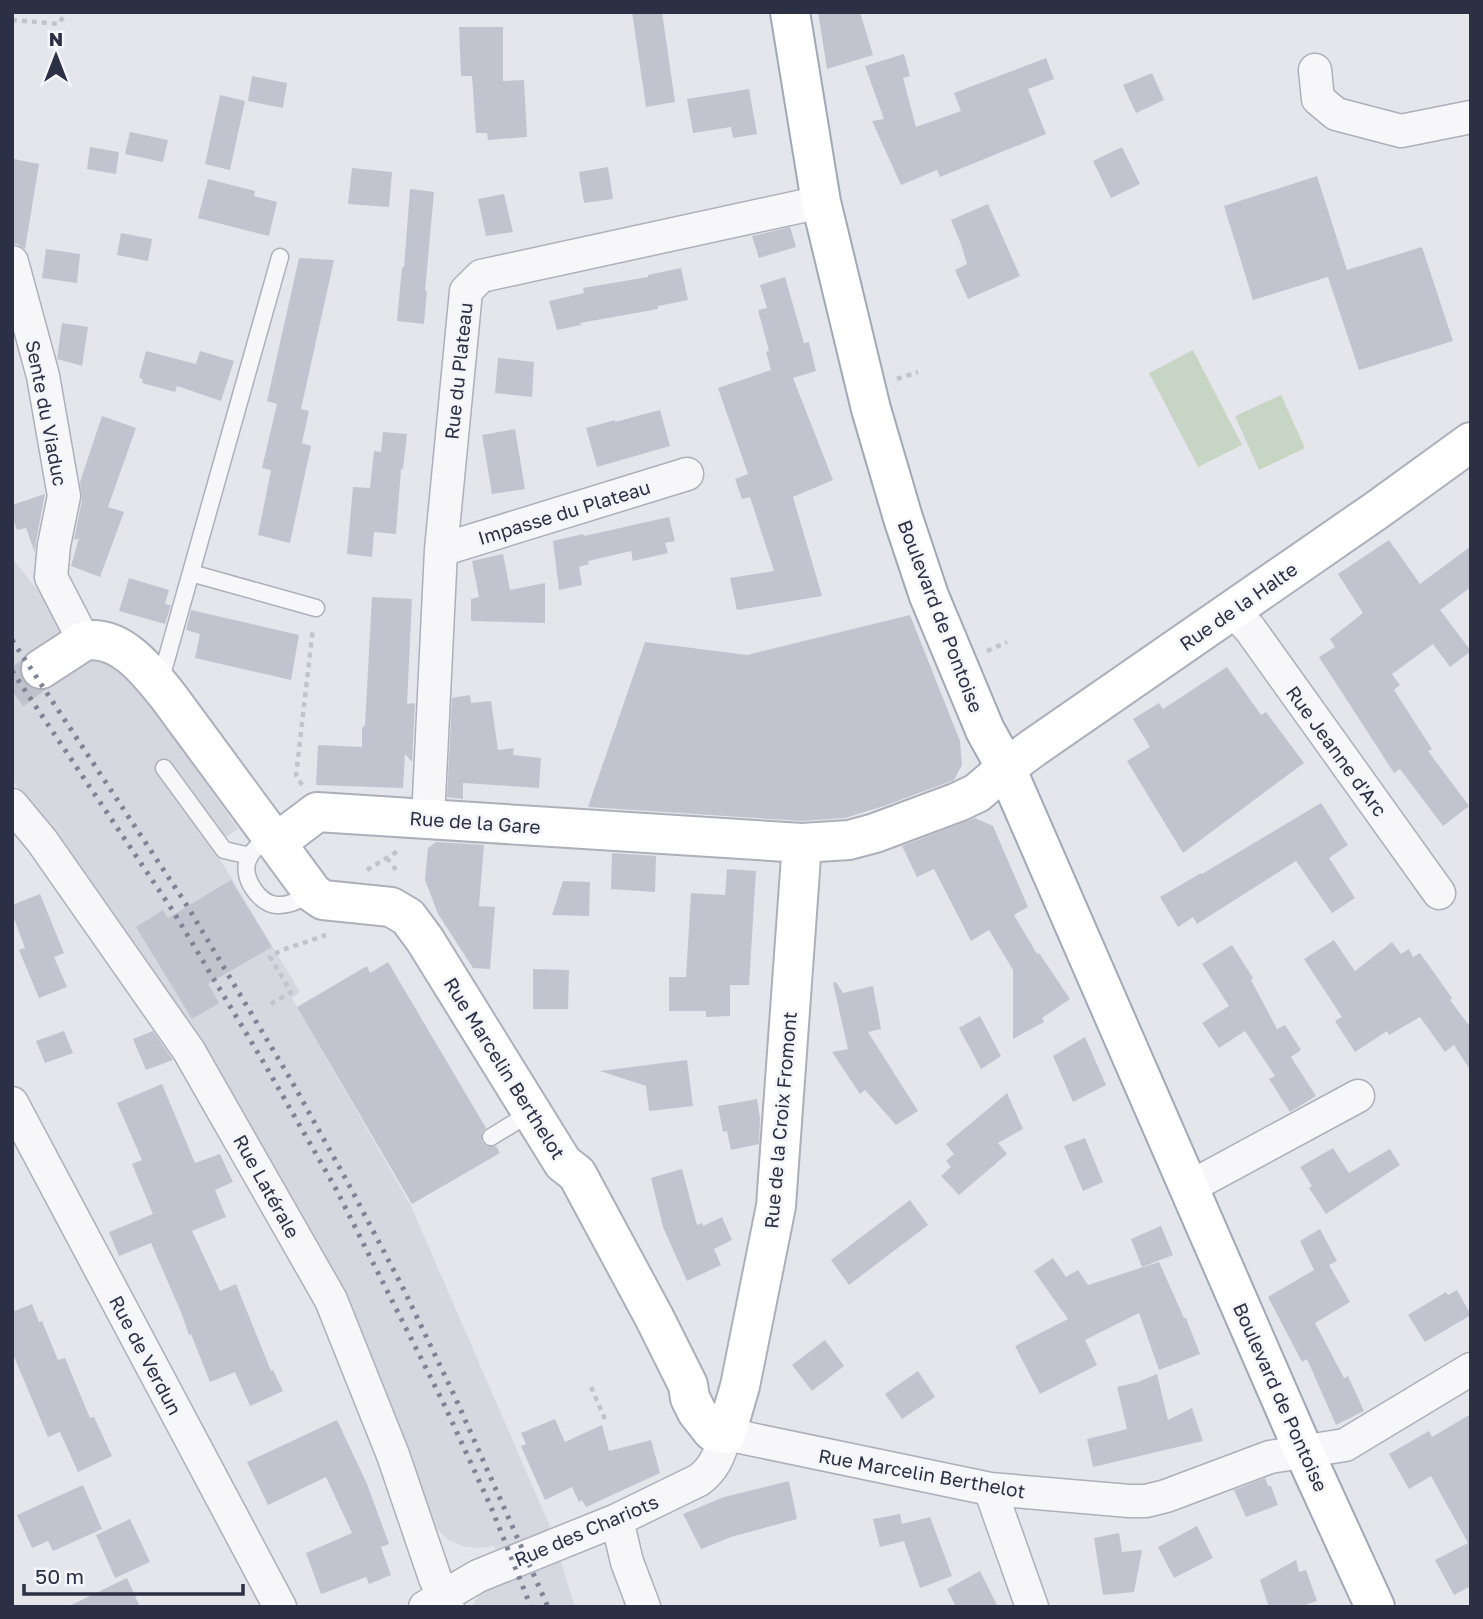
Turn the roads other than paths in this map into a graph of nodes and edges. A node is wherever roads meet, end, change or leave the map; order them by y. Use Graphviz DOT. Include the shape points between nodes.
graph roads {
  1 [pos="790,12"];
  2 [pos="1315,70"];
  3 [pos="1471,117"];
  4 [pos="821,202"];
  5 [pos="280,257"];
  6 [pos="12,262"];
  7 [pos="1471,442"];
  8 [pos="687,474"];
  9 [pos="441,550"];
  10 [pos="191,573"];
  11 [pos="316,608"];
  12 [pos="1232,610"];
  13 [pos="84,641"];
  14 [pos="41,669"];
  15 [pos="159,684"];
  16 [pos="164,768"];
  17 [pos="1006,768"];
  18 [pos="12,805"];
  19 [pos="418,832"];
  20 [pos="802,843"];
  21 [pos="265,845"];
  22 [pos="1439,893"];
  23 [pos="1358,1097"];
  24 [pos="12,1103"];
  25 [pos="532,1112"];
  26 [pos="491,1137"];
  27 [pos="1188,1188"];
  28 [pos="1471,1369"];
  29 [pos="688,1385"];
  30 [pos="740,1386"];
  31 [pos="726,1434"];
  32 [pos="1304,1452"];
  33 [pos="990,1489"];
  34 [pos="617,1520"];
  35 [pos="439,1603"];
  36 [pos="280,1607"];
  37 [pos="644,1607"];
  38 [pos="1032,1607"];
  39 [pos="1375,1607"];
  1 -- 4 [label="street, Boulevard de Pontoise"];
  2 -- 3 [label="street" via="1318,99 1336,114 1401,131"];
  4 -- 9 [label="street, Rue du Plateau" via="481,276 466,291"];
  4 -- 17 [label="street, Boulevard de Pontoise" via="902,518 929,596 985,730"];
  5 -- 10 [label="lane"];
  6 -- 13 [label="street, Sente du Viaduc" via="43,376 64,496 51,577"];
  7 -- 12 [label="street, Rue de la Halte"];
  8 -- 9 [label="street, Impasse du Plateau"];
  9 -- 19 [label="street, Rue du Plateau"];
  10 -- 11 [label="lane"];
  10 -- 15 [label="lane"];
  12 -- 17 [label="street, Rue de la Halte"];
  12 -- 22 [label="street, Rue Jeanne d'Arc"];
  13 -- 14 [label="street"];
  13 -- 15 [label="street" via="114,645"];
  15 -- 21 [label="street"];
  16 -- 21 [label="lane" via="224,850"];
  17 -- 20 [label="street, Rue de la Gare" via="977,793 902,824 849,840"];
  17 -- 27 [label="street, Boulevard de Pontoise"];
  18 -- 35 [label="street, Rue Latérale" via="189,1051 331,1300 393,1455"];
  19 -- 20 [label="street, Rue de la Gare"];
  19 -- 21 [label="street, Rue de la Gare" via="317,812"];
  20 -- 30 [label="street, Rue de la Croix Fromont" via="776,1206"];
  21 -- 25 [label="street, Rue Marcelin Berthelot" via="323,900 391,907 408,918"];
  23 -- 27 [label="street"];
  24 -- 36 [label="street, Rue de Verdun"];
  25 -- 26 [label="lane"];
  25 -- 29 [label="street, Rue Marcelin Berthelot" via="563,1163 577,1174"];
  27 -- 32 [label="street, Boulevard de Pontoise"];
  28 -- 32 [label="street, Rue Marcelin Berthelot" via="1345,1445"];
  29 -- 30 [label="street" via="707,1390"];
  29 -- 31 [label="street, Rue Marcelin Berthelot" via="697,1412 712,1431"];
  30 -- 31 [label="street, Rue de la Croix Fromont"];
  31 -- 33 [label="street, Rue Marcelin Berthelot"];
  31 -- 34 [label="street, Rue des Chariots" via="709,1473"];
  32 -- 33 [label="street, Rue Marcelin Berthelot" via="1270,1457 1146,1501"];
  32 -- 39 [label="street, Boulevard de Pontoise"];
  33 -- 38 [label="street"];
  34 -- 35 [label="street, Rue des Chariots" via="478,1576"];
  34 -- 37 [label="street"];
}
